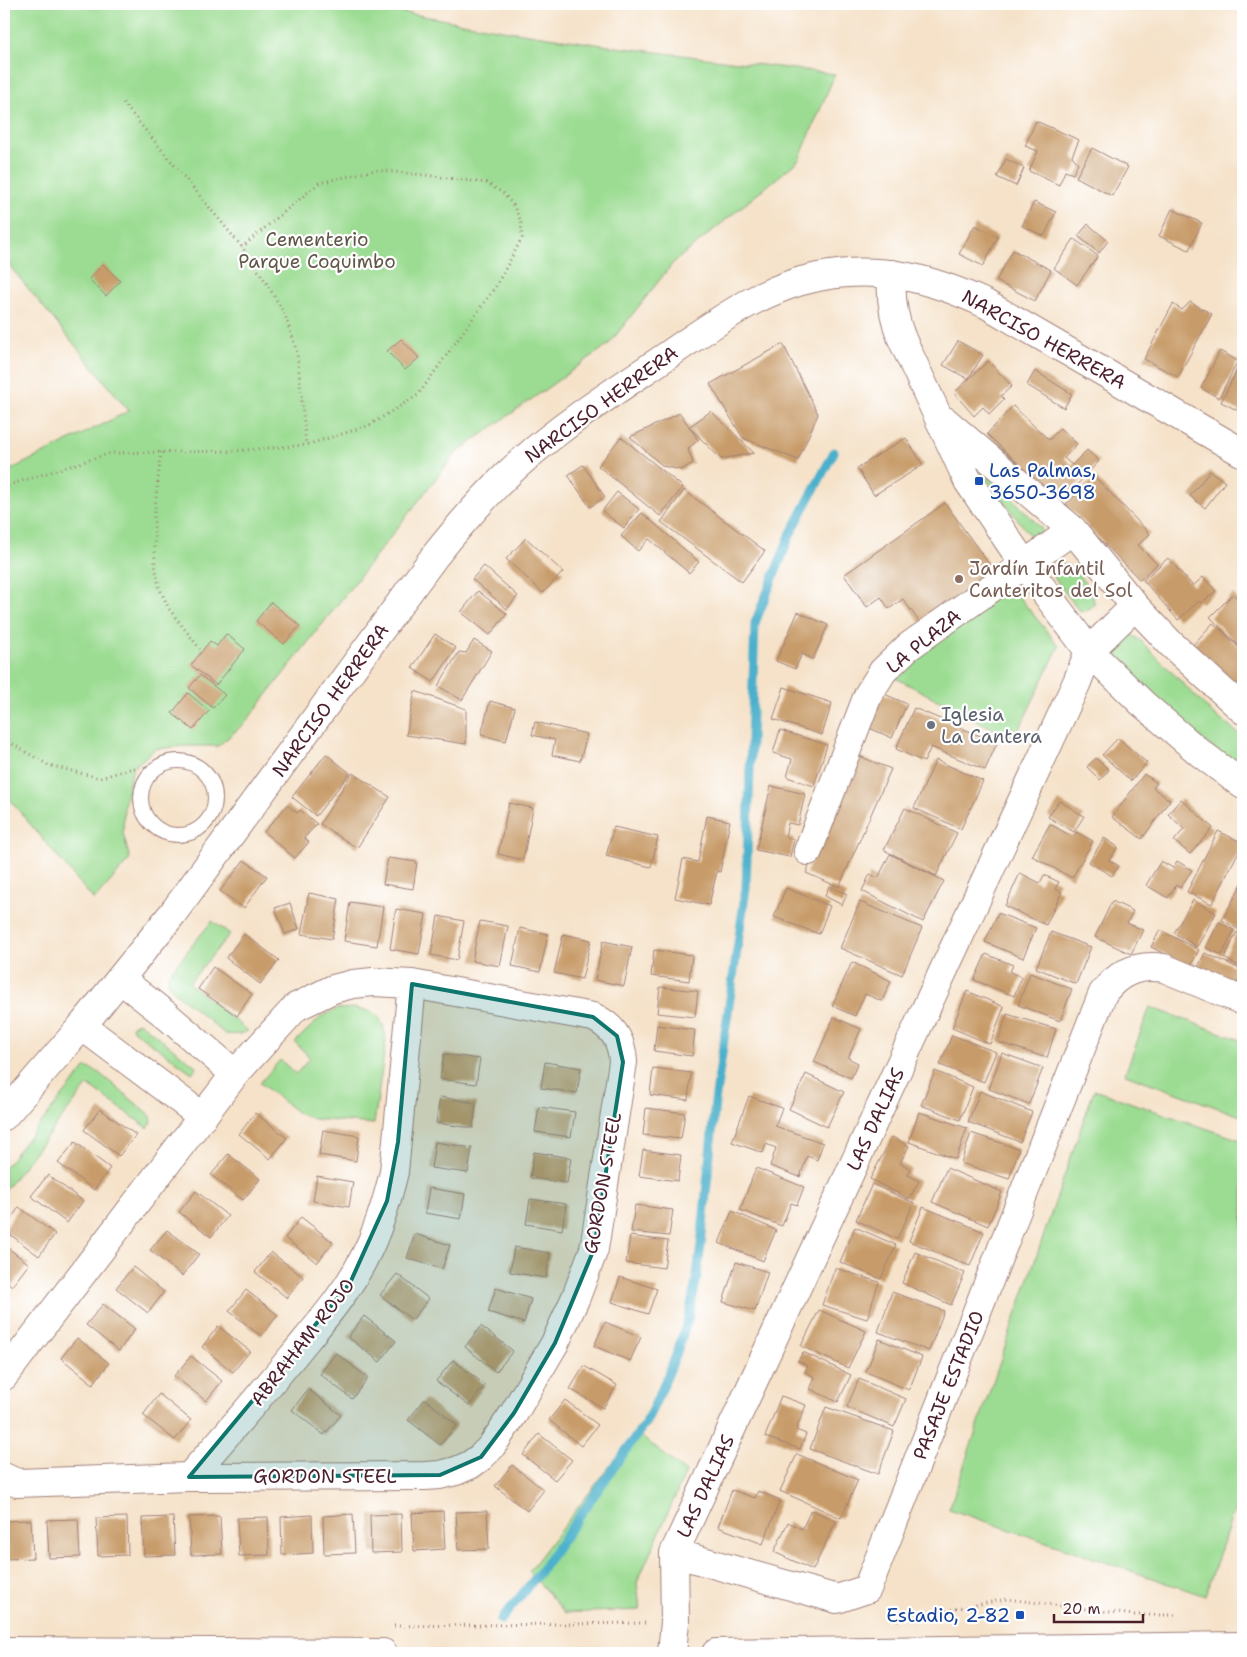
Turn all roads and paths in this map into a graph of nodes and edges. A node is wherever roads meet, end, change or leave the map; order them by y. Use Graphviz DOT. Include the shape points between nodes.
graph roads {
  1 [pos="123,103"];
  2 [pos="242,248"];
  3 [pos="892,274"];
  4 [pos="939,416"];
  5 [pos="306,445"];
  6 [pos="160,452"];
  7 [pos="1243,453"];
  8 [pos="4,488"];
  9 [pos="1072,530"];
  10 [pos="1024,564"];
  11 [pos="1135,606"];
  12 [pos="200,649"];
  13 [pos="1089,651"];
  14 [pos="1243,710"];
  15 [pos="4,739"];
  16 [pos="158,767"];
  17 [pos="1243,785"];
  18 [pos="209,819"];
  19 [pos="230,835"];
  20 [pos="808,851"];
  21 [pos="120,978"];
  22 [pos="412,984"];
  23 [pos="1243,1001"];
  24 [pos="82,1026"];
  25 [pos="235,1074"];
  26 [pos="4,1116"];
  27 [pos="203,1117"];
  28 [pos="4,1376"];
  29 [pos="4,1477"];
  30 [pos="189,1477"];
  31 [pos="674,1553"];
  32 [pos="1243,1646"];
  33 [pos="4,1651"];
  34 [pos="384,1653"];
  35 [pos="672,1653"];
  36 [pos="716,1653"];
  1 -- 2 [label="path"];
  2 -- 5 [label="path" via="285,315 297,352"];
  2 -- 5 [label="path" via="319,183 375,170 487,183 503,192 521,222 522,238 496,286 418,395 368,426"];
  3 -- 4 [label="main road" via="896,324"];
  3 -- 7 [label="main road, NARCISO HERRERA" via="956,290 986,304"];
  3 -- 19 [label="main road, NARCISO HERRERA" via="849,273 817,277 756,298 590,408 520,462 483,499 434,557"];
  4 -- 9 [label="main road"];
  4 -- 10 [label="main road" via="968,481"];
  5 -- 6 [label="path"];
  6 -- 8 [label="path" via="111,453"];
  6 -- 12 [label="path" via="154,517 155,564 169,609"];
  9 -- 10 [label="main road, LA PLAZA"];
  9 -- 11 [label="main road"];
  10 -- 13 [label="main road"];
  10 -- 20 [label="main road, LA PLAZA" via="908,647 883,671 868,695"];
  11 -- 13 [label="main road, LAS DALIAS"];
  11 -- 14 [label="main road"];
  13 -- 17 [label="main road" via="1199,752"];
  13 -- 31 [label="main road, LAS DALIAS"];
  15 -- 16 [label="path" via="48,765 100,778 133,768"];
  16 -- 18 [label="lane" via="171,761 186,762 199,767 210,777 215,791"];
  16 -- 18 [label="lane" via="147,777 141,805 157,829 170,834 185,834 198,829"];
  18 -- 19 [label="lane"];
  19 -- 21 [label="main road, NARCISO HERRERA"];
  21 -- 24 [label="main road, NARCISO HERRERA"];
  21 -- 25 [label="main road"];
  22 -- 25 [label="main road, GORDON STEEL" via="373,982 333,989 296,1006"];
  22 -- 30 [label="main road, ABRAHAM ROJO" via="394,1172 387,1201 365,1257 333,1308"];
  22 -- 30 [label="main road, GORDON STEEL" via="593,1016 617,1036 622,1048 623,1062 594,1248 555,1343 491,1447 482,1457 456,1471 425,1476"];
  23 -- 31 [label="main road, PASAJE ESTADIO" via="1164,968 1151,966 1126,971 1103,993 867,1589 837,1599"];
  24 -- 26 [label="main road, NARCISO HERRERA"];
  24 -- 27 [label="main road"];
  25 -- 27 [label="main road, GORDON STEEL"];
  27 -- 28 [label="main road, GORDON STEEL"];
  29 -- 30 [label="main road, GORDON STEEL" via="17,1483"];
  31 -- 35 [label="main road, LAS DALIAS" via="676,1622"];
  32 -- 36 [label="main road"];
  33 -- 34 [label="main road"];
}
